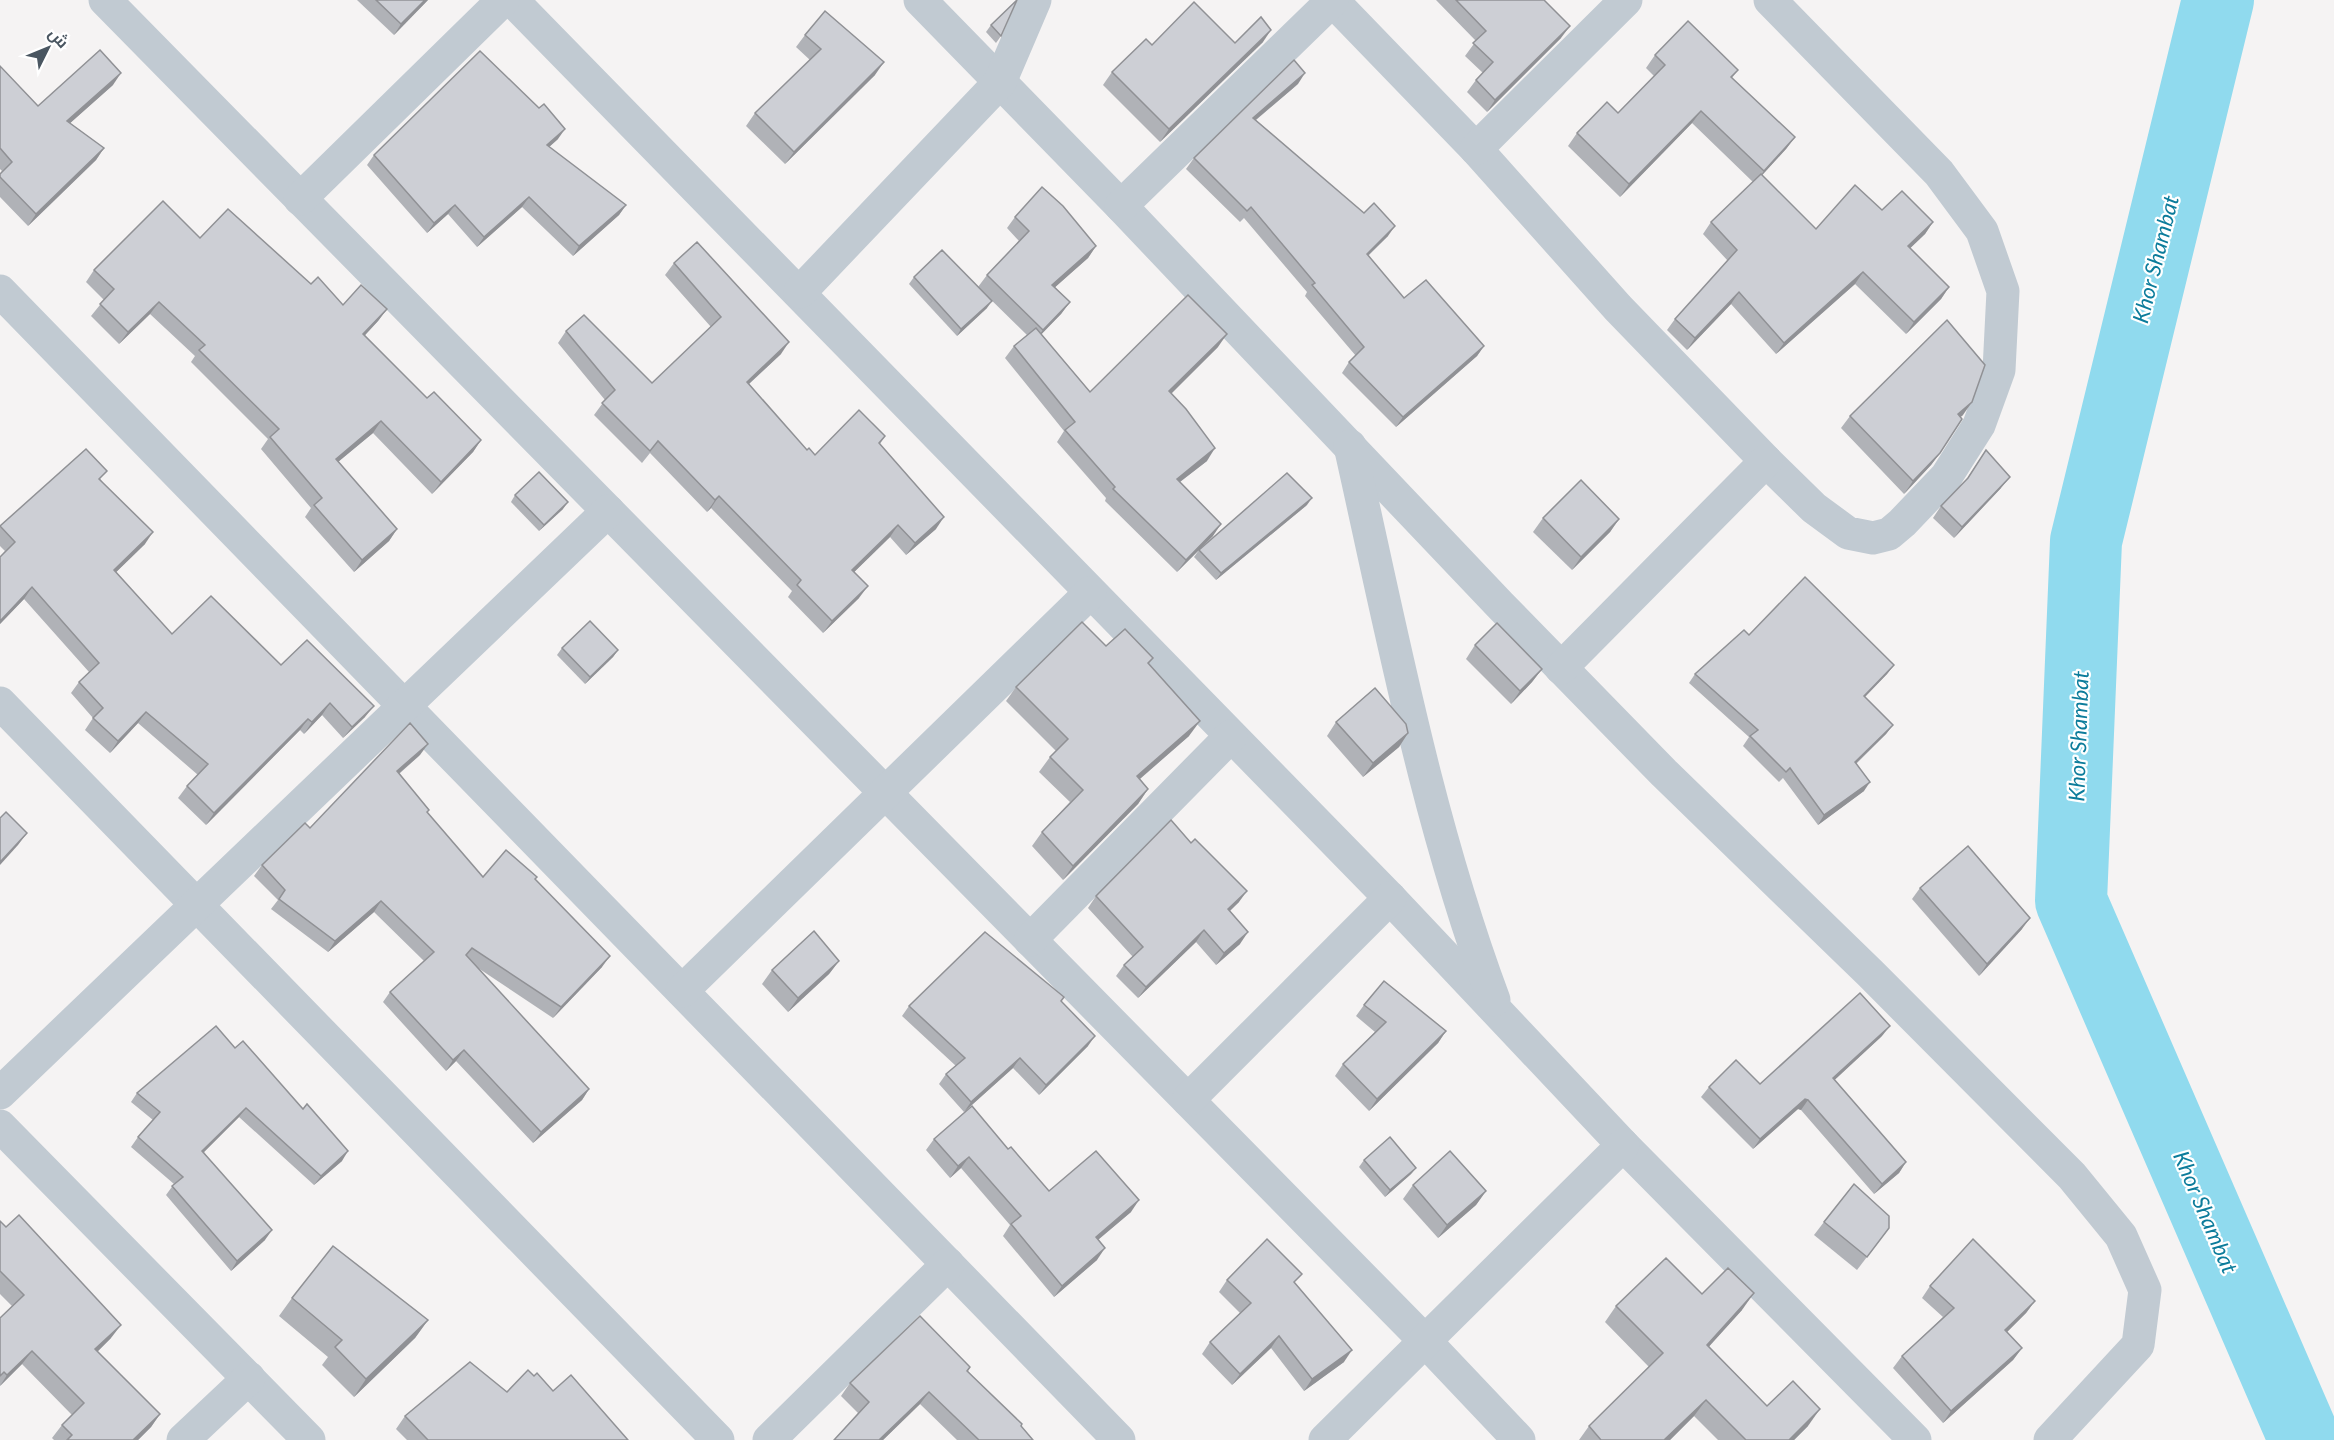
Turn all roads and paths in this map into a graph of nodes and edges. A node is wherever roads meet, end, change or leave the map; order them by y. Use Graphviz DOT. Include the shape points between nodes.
graph roads {
  1 [pos="105,0"];
  2 [pos="503,0"];
  3 [pos="512,0"];
  4 [pos="920,0"];
  5 [pos="1035,0"];
  6 [pos="1332,0"];
  7 [pos="1626,0"];
  8 [pos="1770,0"];
  9 [pos="1000,82"];
  10 [pos="1476,149"];
  11 [pos="300,199"];
  12 [pos="1121,206"];
  13 [pos="0,291"];
  14 [pos="801,292"];
  15 [pos="1349,445"];
  16 [pos="1767,461"];
  17 [pos="608,511"];
  18 [pos="1090,593"];
  19 [pos="1561,668"];
  20 [pos="0,703"];
  21 [pos="404,706"];
  22 [pos="1231,736"];
  23 [pos="886,793"];
  24 [pos="1390,898"];
  25 [pos="196,905"];
  26 [pos="1030,940"];
  27 [pos="682,991"];
  28 [pos="1499,1012"];
  29 [pos="0,1093"];
  30 [pos="1188,1100"];
  31 [pos="0,1126"];
  32 [pos="1623,1145"];
  33 [pos="948,1264"];
  34 [pos="1426,1342"];
  35 [pos="249,1378"];
  36 [pos="183,1440"];
  37 [pos="309,1440"];
  38 [pos="718,1440"];
  39 [pos="769,1440"];
  40 [pos="1119,1440"];
  41 [pos="1325,1440"];
  42 [pos="1519,1440"];
  43 [pos="1915,1440"];
  44 [pos="2050,1440"];
  1 -- 11 [label="street"];
  2 -- 11 [label="street"];
  3 -- 14 [label="street"];
  4 -- 9 [label="street"];
  5 -- 9 [label="street"];
  6 -- 10 [label="street"];
  6 -- 12 [label="street"];
  7 -- 10 [label="street"];
  8 -- 16 [label="street" via="1940,173 1982,231 2003,291 1999,370 1979,425 1946,477 1889,534 1873,538 1848,533 1814,508"];
  9 -- 12 [label="street"];
  9 -- 14 [label="street"];
  10 -- 16 [label="street" via="1618,308"];
  11 -- 17 [label="street"];
  12 -- 15 [label="street"];
  13 -- 21 [label="street"];
  14 -- 18 [label="street"];
  15 -- 19 [label="street"];
  15 -- 28 [label="street" via="1427,790 1468,928"];
  16 -- 19 [label="street"];
  17 -- 21 [label="street"];
  17 -- 23 [label="street"];
  18 -- 22 [label="street"];
  18 -- 23 [label="street"];
  19 -- 44 [label="street" via="2072,1176 2121,1236 2145,1290 2138,1346"];
  20 -- 25 [label="street"];
  21 -- 25 [label="street"];
  21 -- 27 [label="street"];
  22 -- 24 [label="street"];
  22 -- 26 [label="street"];
  23 -- 26 [label="street"];
  23 -- 27 [label="street"];
  24 -- 28 [label="street"];
  24 -- 30 [label="street"];
  25 -- 29 [label="street"];
  25 -- 38 [label="street"];
  26 -- 30 [label="street"];
  27 -- 33 [label="street"];
  28 -- 32 [label="street"];
  30 -- 34 [label="street"];
  31 -- 35 [label="street"];
  32 -- 34 [label="street"];
  32 -- 43 [label="street"];
  33 -- 39 [label="street"];
  33 -- 40 [label="street"];
  34 -- 41 [label="street"];
  34 -- 42 [label="street"];
  35 -- 36 [label="street"];
  35 -- 37 [label="street"];
}
